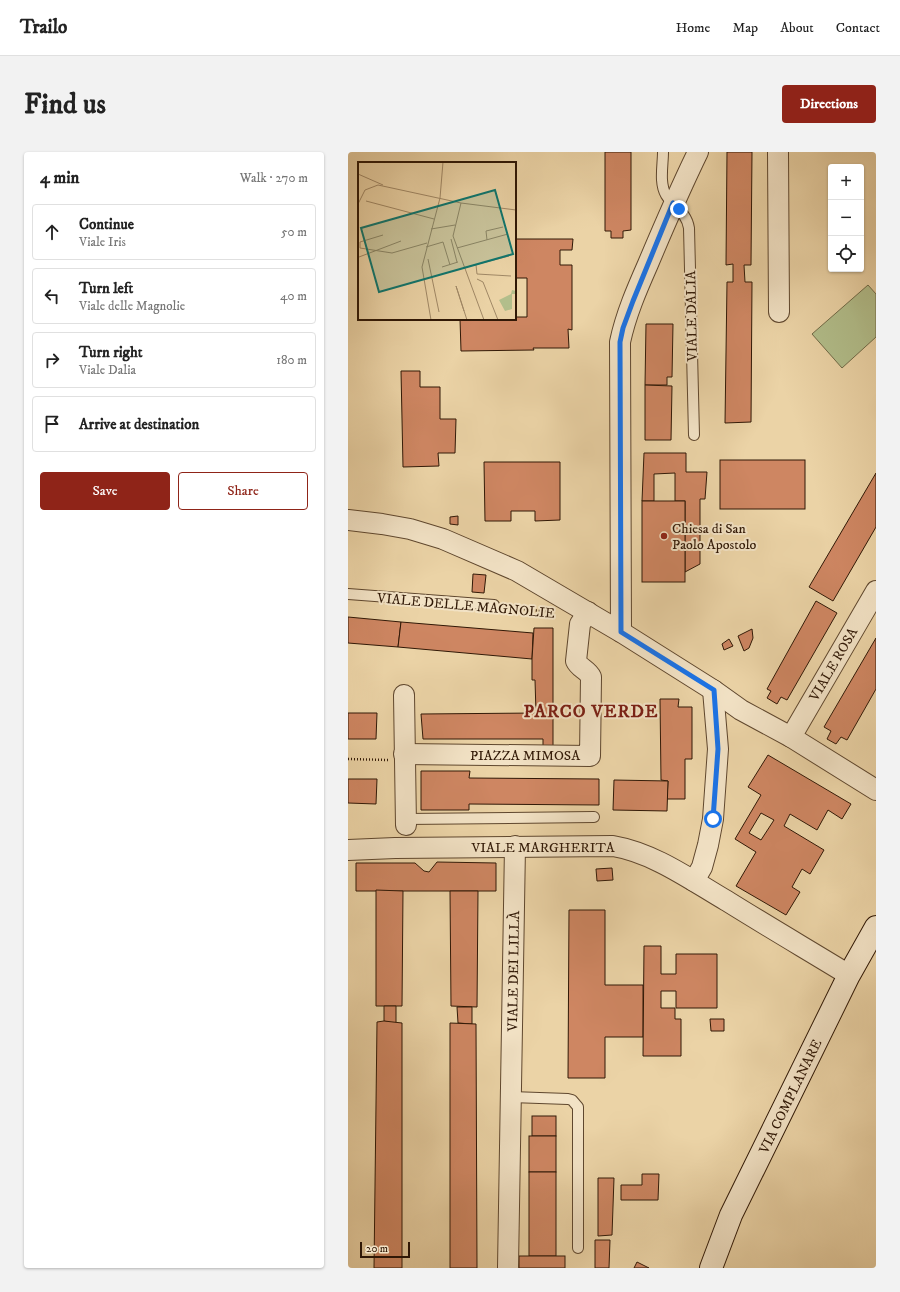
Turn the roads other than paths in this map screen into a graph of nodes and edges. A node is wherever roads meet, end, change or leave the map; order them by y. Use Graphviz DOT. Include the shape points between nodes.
graph roads {
  1 [pos="663,152"];
  2 [pos="698,152"];
  3 [pos="778,152"];
  4 [pos="673,203"];
  5 [pos="779,312"];
  6 [pos="694,435"];
  7 [pos="348,520"];
  8 [pos="876,591"];
  9 [pos="348,594"];
  10 [pos="494,605"];
  11 [pos="588,612"];
  12 [pos="621,632"];
  13 [pos="714,690"];
  14 [pos="404,695"];
  15 [pos="791,737"];
  16 [pos="404,757"];
  17 [pos="876,790"];
  18 [pos="594,817"];
  19 [pos="406,822"];
  20 [pos="515,846"];
  21 [pos="395,848"];
  22 [pos="418,848"];
  23 [pos="348,850"];
  24 [pos="348,865"];
  25 [pos="694,881"];
  26 [pos="876,927"];
  27 [pos="849,975"];
  28 [pos="510,1097"];
  29 [pos="578,1248"];
  30 [pos="508,1267"];
  31 [pos="710,1268"];
  1 -- 4 [label="lane, VIALE DALIA" via="662,183 666,196"];
  2 -- 4 [label="street"];
  3 -- 5 [label="street"];
  4 -- 6 [label="lane, VIALE DALIA" via="686,216 689,228"];
  4 -- 12 [label="street" via="633,301 620,342"];
  7 -- 11 [label="street, VIALE DELLE MAGNOLIE" via="410,529 443,539 517,571"];
  8 -- 15 [label="street, VIALE ROSA"];
  9 -- 10 [label="lane, VIALE DELLE MAGNOLIE"];
  11 -- 12 [label="street, VIALE DELLE MAGNOLIE"];
  11 -- 16 [label="street, PIAZZA MIMOSA" via="580,624 576,661 591,677 590,756"];
  12 -- 13 [label="street, VIALE DELLE MAGNOLIE"];
  13 -- 15 [label="street, VIALE DELLE MAGNOLIE" via="741,710"];
  13 -- 25 [label="street" via="718,749 713,819 702,866"];
  14 -- 16 [label="street"];
  15 -- 17 [label="street, VIALE DELLE MAGNOLIE"];
  16 -- 19 [label="street"];
  18 -- 19 [label="lane, VIALE MARGHERITA"];
  19 -- 21 [label="street" via="394,834"];
  19 -- 22 [label="street" via="415,830"];
  20 -- 22 [label="street, VIALE MARGHERITA"];
  20 -- 25 [label="street, VIALE MARGHERITA" via="626,848"];
  20 -- 28 [label="street, VIALE DEI LILLÀ"];
  21 -- 22 [label="street, VIALE MARGHERITA"];
  21 -- 23 [label="street, VIALE MARGHERITA"];
  23 -- 24 [label="street"];
  25 -- 27 [label="street, VIALE MARGHERITA"];
  26 -- 27 [label="main road, VIA COMPLANARE"];
  27 -- 31 [label="main road, VIA COMPLANARE" via="731,1215"];
  28 -- 29 [label="lane" via="568,1099 578,1107"];
  28 -- 30 [label="street, VIALE DEI LILLÀ"];
}
